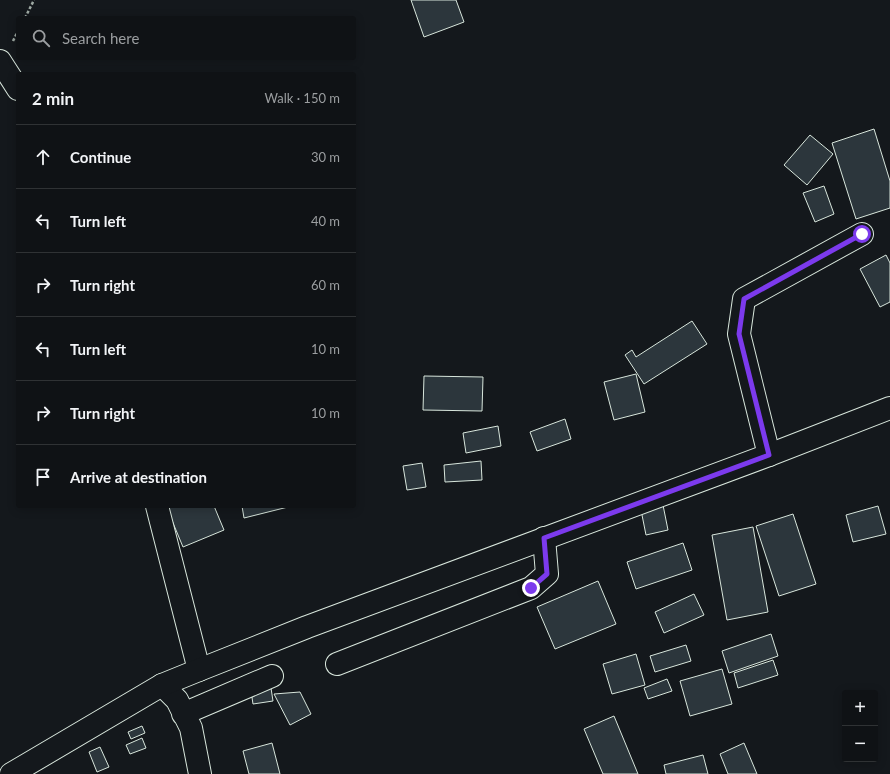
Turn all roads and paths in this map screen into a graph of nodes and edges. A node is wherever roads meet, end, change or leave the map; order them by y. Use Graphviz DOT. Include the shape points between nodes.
graph roads {
  1 [pos="34,0"];
  2 [pos="26,16"];
  3 [pos="0,61"];
  4 [pos="16,86"];
  5 [pos="862,234"];
  6 [pos="890,408"];
  7 [pos="769,455"];
  8 [pos="158,508"];
  9 [pos="544,538"];
  10 [pos="337,664"];
  11 [pos="199,670"];
  12 [pos="272,676"];
  13 [pos="162,685"];
  14 [pos="183,714"];
  15 [pos="11,774"];
  16 [pos="200,774"];
  1 -- 2 [label="path"];
  3 -- 4 [label="street"];
  5 -- 7 [label="street" via="744,299 739,334"];
  6 -- 7 [label="street"];
  7 -- 9 [label="street"];
  8 -- 11 [label="street"];
  9 -- 10 [label="street" via="547,574 531,588"];
  9 -- 11 [label="street"];
  11 -- 13 [label="street"];
  12 -- 14 [label="street"];
  13 -- 14 [label="street" via="177,700"];
  13 -- 15 [label="street"];
  14 -- 16 [label="street" via="191,728"];
}
